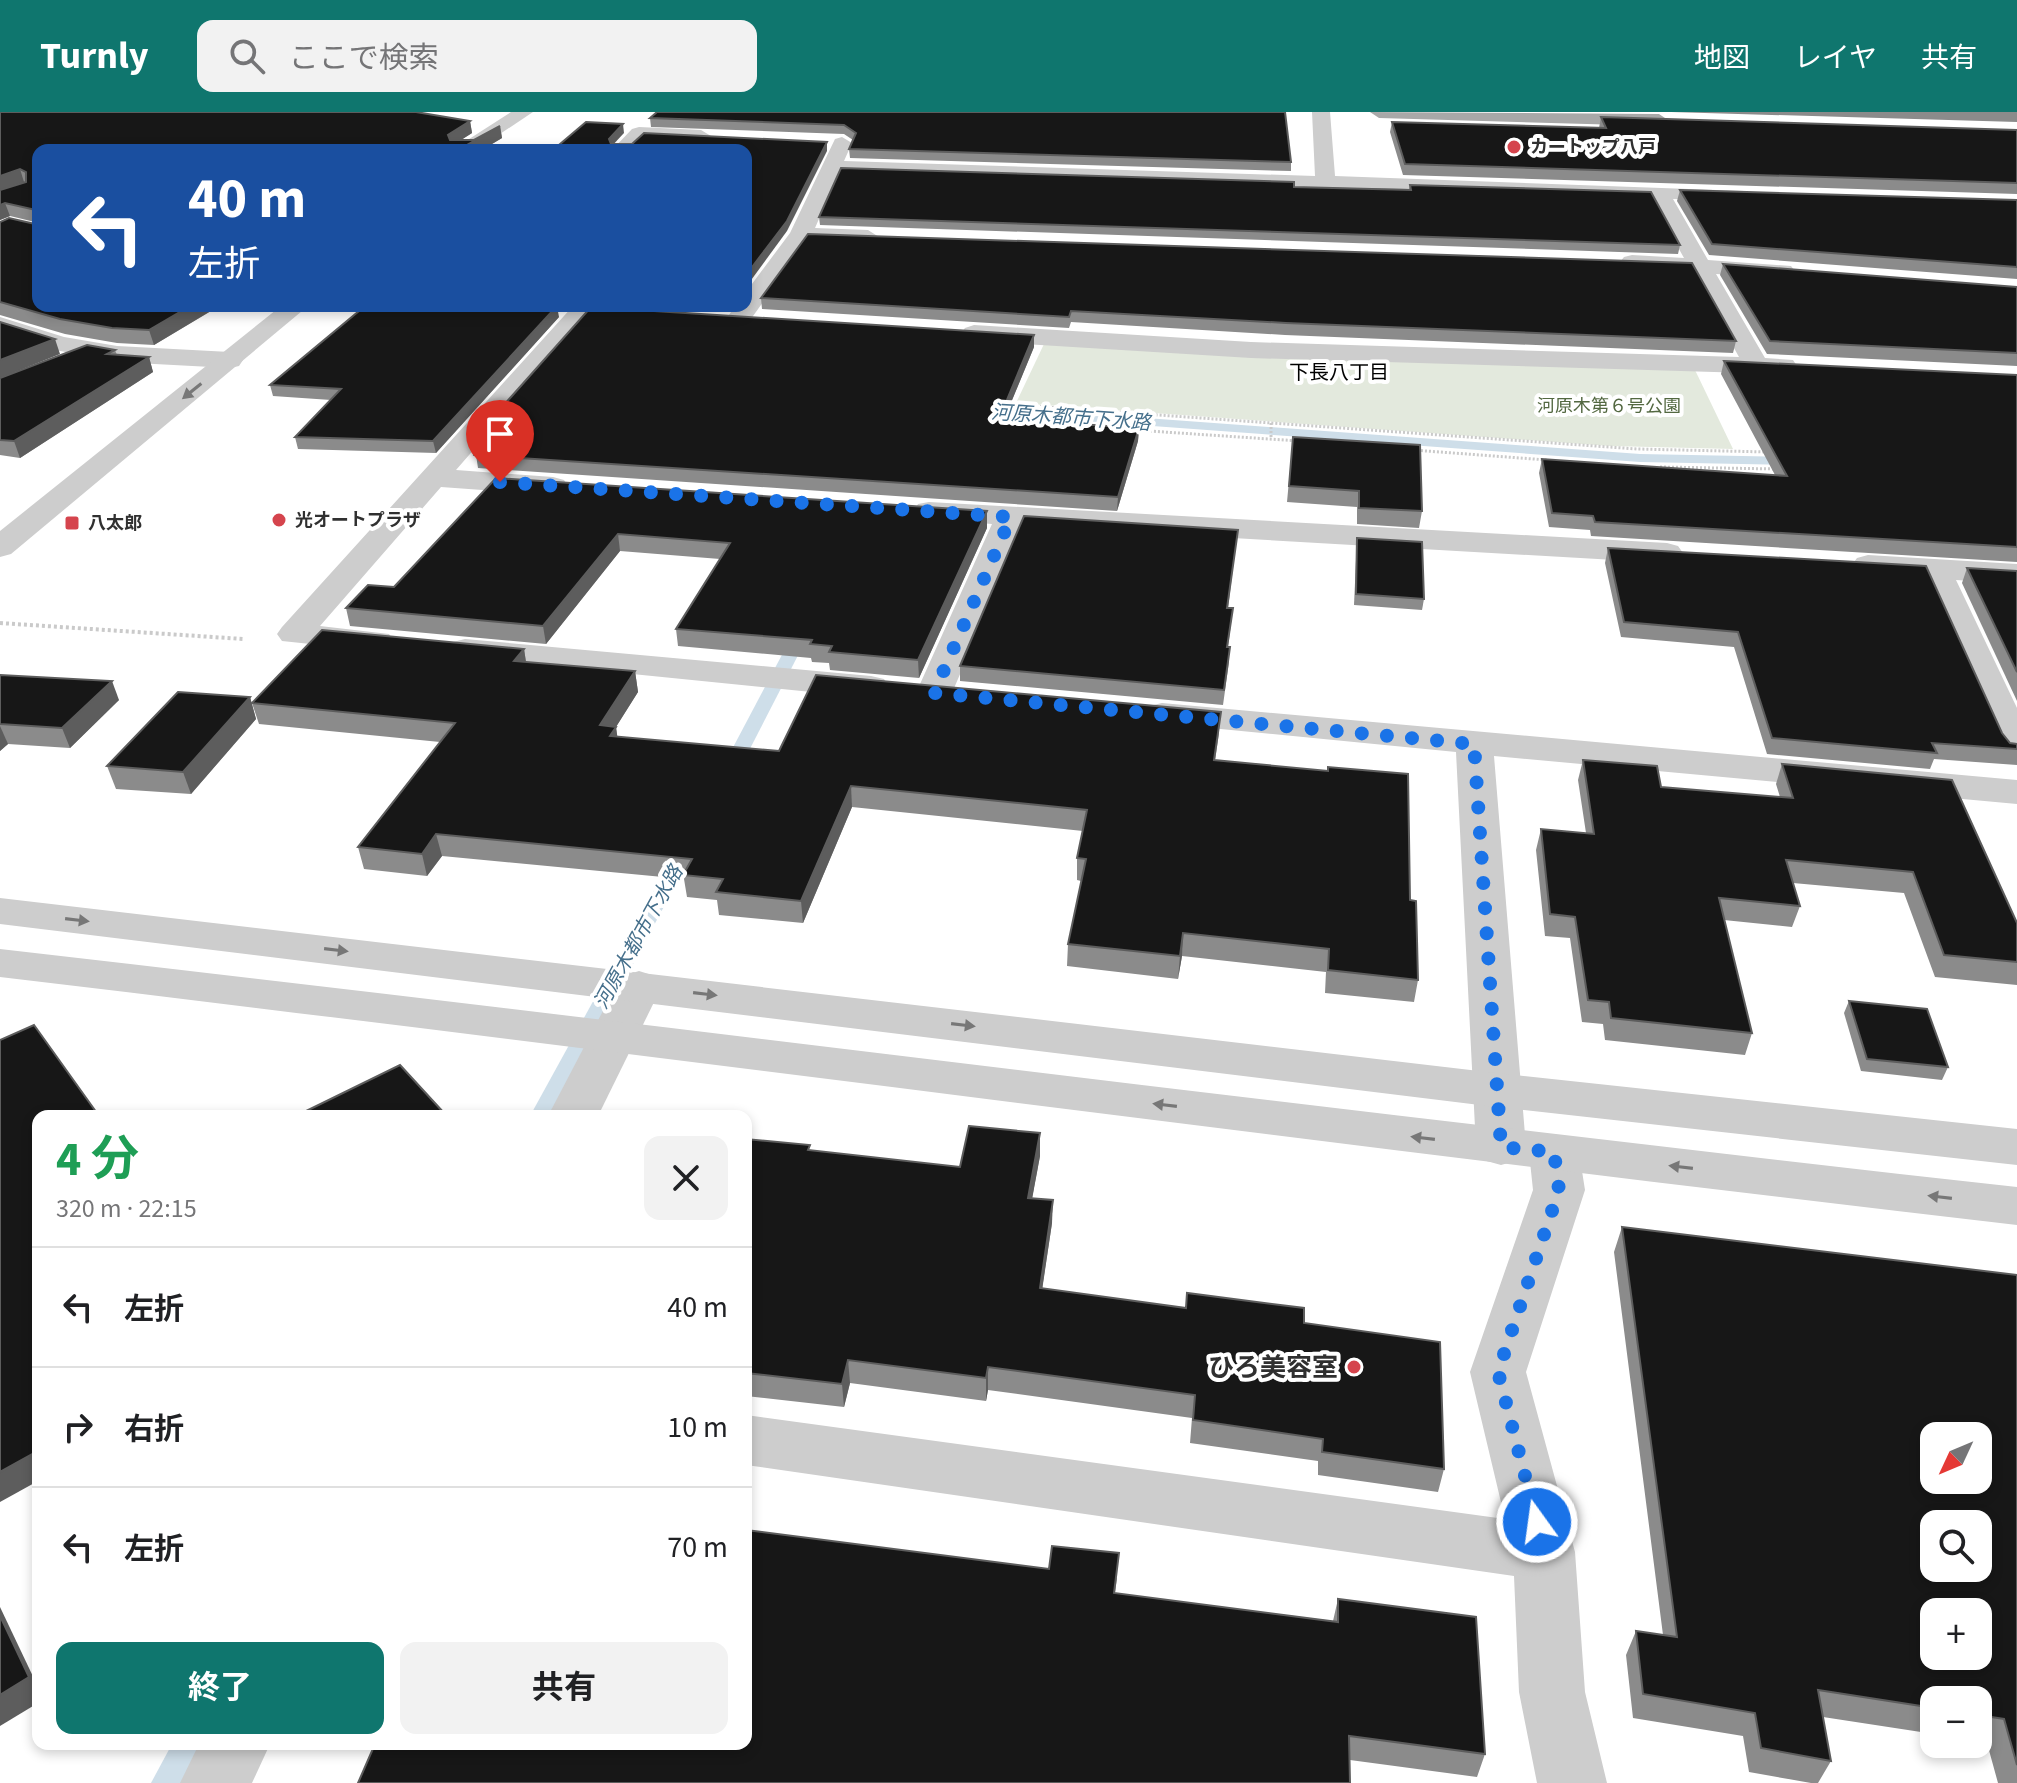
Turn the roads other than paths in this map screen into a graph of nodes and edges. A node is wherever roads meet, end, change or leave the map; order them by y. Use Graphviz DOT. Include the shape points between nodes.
graph roads {
  1 [pos="525,112"];
  2 [pos="1321,112"];
  3 [pos="1379,112"];
  4 [pos="1682,121"];
  5 [pos="718,137"];
  6 [pos="812,141"];
  7 [pos="472,144"];
  8 [pos="490,144"];
  9 [pos="628,144"];
  10 [pos="832,167"];
  11 [pos="1325,180"];
  12 [pos="1658,192"];
  13 [pos="1752,195"];
  14 [pos="801,234"];
  15 [pos="895,238"];
  16 [pos="1604,261"];
  17 [pos="1700,264"];
  18 [pos="1811,273"];
  19 [pos="752,300"];
  20 [pos="251,312"];
  21 [pos="289,312"];
  22 [pos="582,312"];
  23 [pos="743,312"];
  24 [pos="708,316"];
  25 [pos="739,318"];
  26 [pos="770,320"];
  27 [pos="0,324"];
  28 [pos="953,331"];
  29 [pos="193,358"];
  30 [pos="230,360"];
  31 [pos="1756,364"];
  32 [pos="1802,367"];
  33 [pos="133,405"];
  34 [pos="437,478"];
  35 [pos="580,488"];
  36 [pos="899,509"];
  37 [pos="1011,517"];
  38 [pos="0,547"];
  39 [pos="1698,555"];
  40 [pos="1840,563"];
  41 [pos="1935,569"];
  42 [pos="2017,574"];
  43 [pos="1125,711"];
  44 [pos="1474,744"];
  45 [pos="2017,748"];
  46 [pos="2017,792"];
  47 [pos="0,911"];
  48 [pos="0,963"];
  49 [pos="639,986"];
  50 [pos="616,1035"];
  51 [pos="1496,1090"];
  52 [pos="576,1110"];
  53 [pos="2017,1147"];
  54 [pos="1528,1150"];
  55 [pos="2017,1206"];
  56 [pos="752,1441"];
  57 [pos="1544,1552"];
  58 [pos="233,1750"];
  59 [pos="215,1783"];
  60 [pos="1572,1783"];
  1 -- 7 [label="street"];
  1 -- 8 [label="street"];
  2 -- 11 [label="street"];
  3 -- 4 [label="main road"];
  5 -- 9 [label="street" via="639,133"];
  6 -- 10 [label="street" via="844,143"];
  10 -- 11 [label="street"];
  10 -- 14 [label="street"];
  11 -- 12 [label="street"];
  12 -- 13 [label="street"];
  12 -- 17 [label="street"];
  14 -- 15 [label="street"];
  14 -- 19 [label="street"];
  16 -- 17 [label="street"];
  17 -- 18 [label="street"];
  17 -- 31 [label="street"];
  20 -- 29 [label="street"];
  21 -- 30 [label="street"];
  22 -- 34 [label="street"];
  23 -- 25 [label="street"];
  24 -- 25 [label="street"];
  25 -- 26 [label="street"];
  27 -- 29 [label="street" via="59,344"];
  28 -- 31 [label="street" via="1251,350"];
  29 -- 30 [label="street"];
  29 -- 33 [label="street"];
  30 -- 38 [label="street, one-way"];
  31 -- 32 [label="street"];
  34 -- 35 [label="street"];
  34 -- 37 [label="street" via="294,634 950,694"];
  36 -- 37 [label="street"];
  37 -- 39 [label="street"];
  40 -- 41 [label="street"];
  41 -- 42 [label="street"];
  41 -- 45 [label="street"];
  43 -- 44 [label="street"];
  44 -- 46 [label="street"];
  44 -- 51 [label="street"];
  47 -- 49 [label="street, one-way"];
  48 -- 50 [label="street"];
  49 -- 50 [label="street"];
  49 -- 51 [label="street, one-way"];
  50 -- 52 [label="street"];
  54 -- 50 [label="street, one-way"];
  51 -- 53 [label="street"];
  51 -- 54 [label="street"];
  55 -- 54 [label="street, one-way"];
  54 -- 57 [label="street" via="1559,1190 1498,1372"];
  56 -- 57 [label="street"];
  57 -- 60 [label="street" via="1552,1692"];
  58 -- 59 [label="street"];
}
